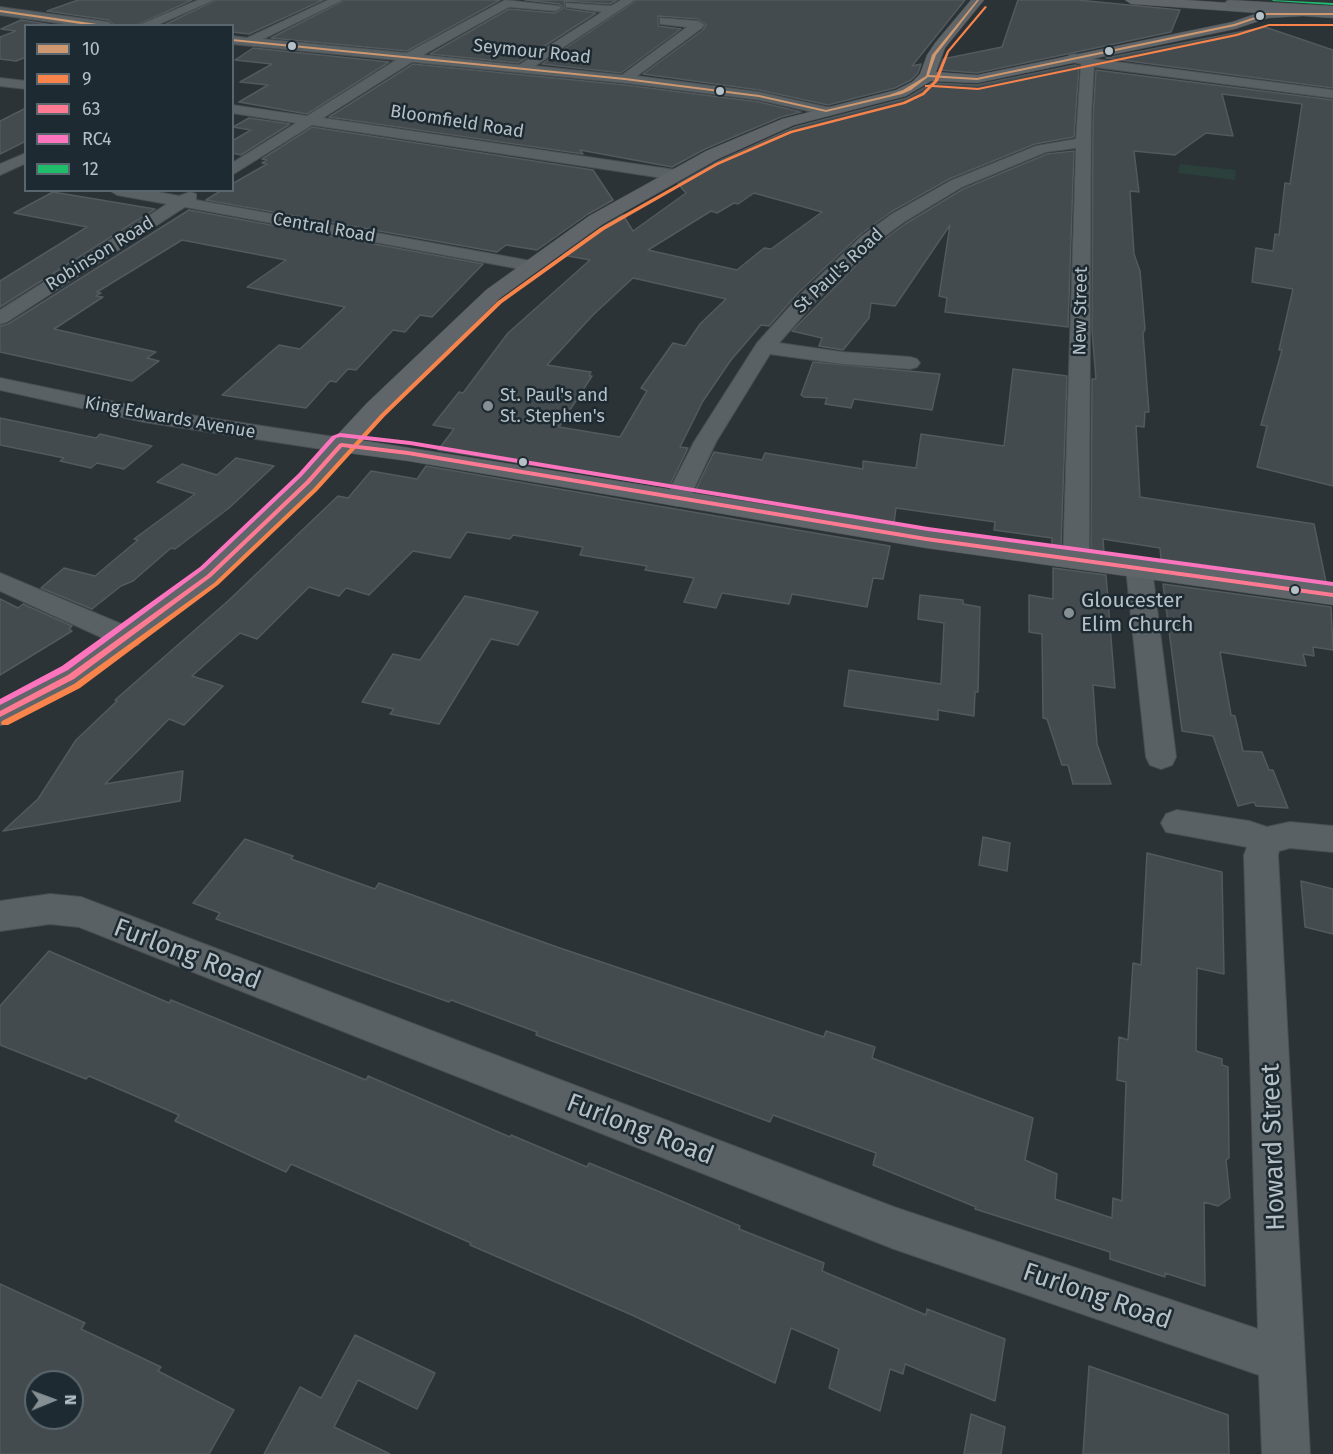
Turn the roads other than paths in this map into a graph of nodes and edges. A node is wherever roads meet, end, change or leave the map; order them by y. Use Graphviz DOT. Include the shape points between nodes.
graph roads {
  1 [pos="208,0"];
  2 [pos="337,0"];
  3 [pos="629,0"];
  4 [pos="1131,0"];
  5 [pos="1178,0"];
  6 [pos="1327,0"];
  7 [pos="979,1"];
  8 [pos="510,2"];
  9 [pos="46,5"];
  10 [pos="570,5"];
  11 [pos="1230,5"];
  12 [pos="555,8"];
  13 [pos="0,11"];
  14 [pos="1330,12"];
  15 [pos="1298,13"];
  16 [pos="21,14"];
  17 [pos="607,14"];
  18 [pos="664,21"];
  19 [pos="94,24"];
  20 [pos="148,24"];
  21 [pos="1222,27"];
  22 [pos="234,40"];
  23 [pos="249,42"];
  24 [pos="234,49"];
  25 [pos="410,57"];
  26 [pos="1081,60"];
  27 [pos="523,68"];
  28 [pos="927,76"];
  29 [pos="625,79"];
  30 [pos="0,82"];
  31 [pos="24,85"];
  32 [pos="1333,94"];
  33 [pos="234,109"];
  34 [pos="826,111"];
  35 [pos="311,119"];
  36 [pos="1084,143"];
  37 [pos="24,158"];
  38 [pos="234,169"];
  39 [pos="0,171"];
  40 [pos="24,175"];
  41 [pos="676,175"];
  42 [pos="128,192"];
  43 [pos="198,192"];
  44 [pos="183,202"];
  45 [pos="531,266"];
  46 [pos="0,318"];
  47 [pos="764,347"];
  48 [pos="910,363"];
  49 [pos="0,384"];
  50 [pos="341,445"];
  51 [pos="677,499"];
  52 [pos="1076,559"];
  53 [pos="1138,569"];
  54 [pos="0,581"];
  55 [pos="1333,595"];
  56 [pos="128,638"];
  57 [pos="0,714"];
  58 [pos="1161,757"];
  59 [pos="1177,823"];
  60 [pos="1333,839"];
  61 [pos="1265,841"];
  62 [pos="0,916"];
  63 [pos="1282,1360"];
  64 [pos="1286,1454"];
  1 -- 20 [label="street"];
  2 -- 23 [label="street"];
  3 -- 10 [label="street" via="613,10"];
  4 -- 11 [label="main road"];
  5 -- 11 [label="main road"];
  6 -- 11 [label="main road"];
  7 -- 28 [label="main road" via="934,55"];
  8 -- 12 [label="street"];
  8 -- 25 [label="street"];
  9 -- 16 [label="street"];
  11 -- 14 [label="main road"];
  11 -- 15 [label="main road"];
  11 -- 21 [label="main road" via="1237,16"];
  13 -- 16 [label="street"];
  14 -- 15 [label="main road"];
  15 -- 21 [label="main road" via="1267,14"];
  16 -- 19 [label="street"];
  17 -- 27 [label="street"];
  18 -- 29 [label="street" via="698,25"];
  21 -- 26 [label="main road"];
  22 -- 23 [label="street, Seymour Road"];
  23 -- 24 [label="street"];
  23 -- 25 [label="street, Seymour Road"];
  25 -- 27 [label="street, Seymour Road"];
  25 -- 35 [label="street"];
  26 -- 28 [label="main road" via="977,79"];
  26 -- 32 [label="street"];
  26 -- 36 [label="street, New Street"];
  27 -- 29 [label="street, Seymour Road"];
  28 -- 34 [label="main road" via="901,93"];
  29 -- 34 [label="street, Seymour Road" via="759,96"];
  30 -- 31 [label="street"];
  33 -- 35 [label="street, Bloomfield Road"];
  34 -- 41 [label="main road" via="757,134"];
  35 -- 38 [label="street"];
  35 -- 41 [label="street, Bloomfield Road"];
  36 -- 47 [label="street, St Paul's Road" via="1054,145 1017,158 956,184 898,218 837,268"];
  36 -- 52 [label="street, New Street"];
  37 -- 39 [label="street"];
  39 -- 40 [label="street"];
  41 -- 45 [label="main road" via="596,220"];
  42 -- 44 [label="street, Central Road"];
  43 -- 44 [label="street, Robinson Road"];
  44 -- 45 [label="street, Central Road"];
  44 -- 46 [label="street, Robinson Road"];
  45 -- 50 [label="main road" via="459,324"];
  47 -- 48 [label="street"];
  47 -- 51 [label="street, St Paul's Road" via="705,442"];
  49 -- 50 [label="street, King Edwards Avenue" via="144,415"];
  50 -- 51 [label="main road"];
  50 -- 56 [label="main road" via="227,560"];
  51 -- 52 [label="main road"];
  52 -- 53 [label="main road"];
  53 -- 55 [label="main road"];
  53 -- 58 [label="street"];
  54 -- 56 [label="street"];
  56 -- 57 [label="main road" via="71,677"];
  59 -- 61 [label="street" via="1249,834"];
  60 -- 61 [label="street" via="1290,835"];
  61 -- 63 [label="street, Howard Street" via="1261,855"];
  62 -- 63 [label="street, Furlong Road" via="50,909 81,912 894,1228"];
  63 -- 64 [label="street, Howard Street"];
}
